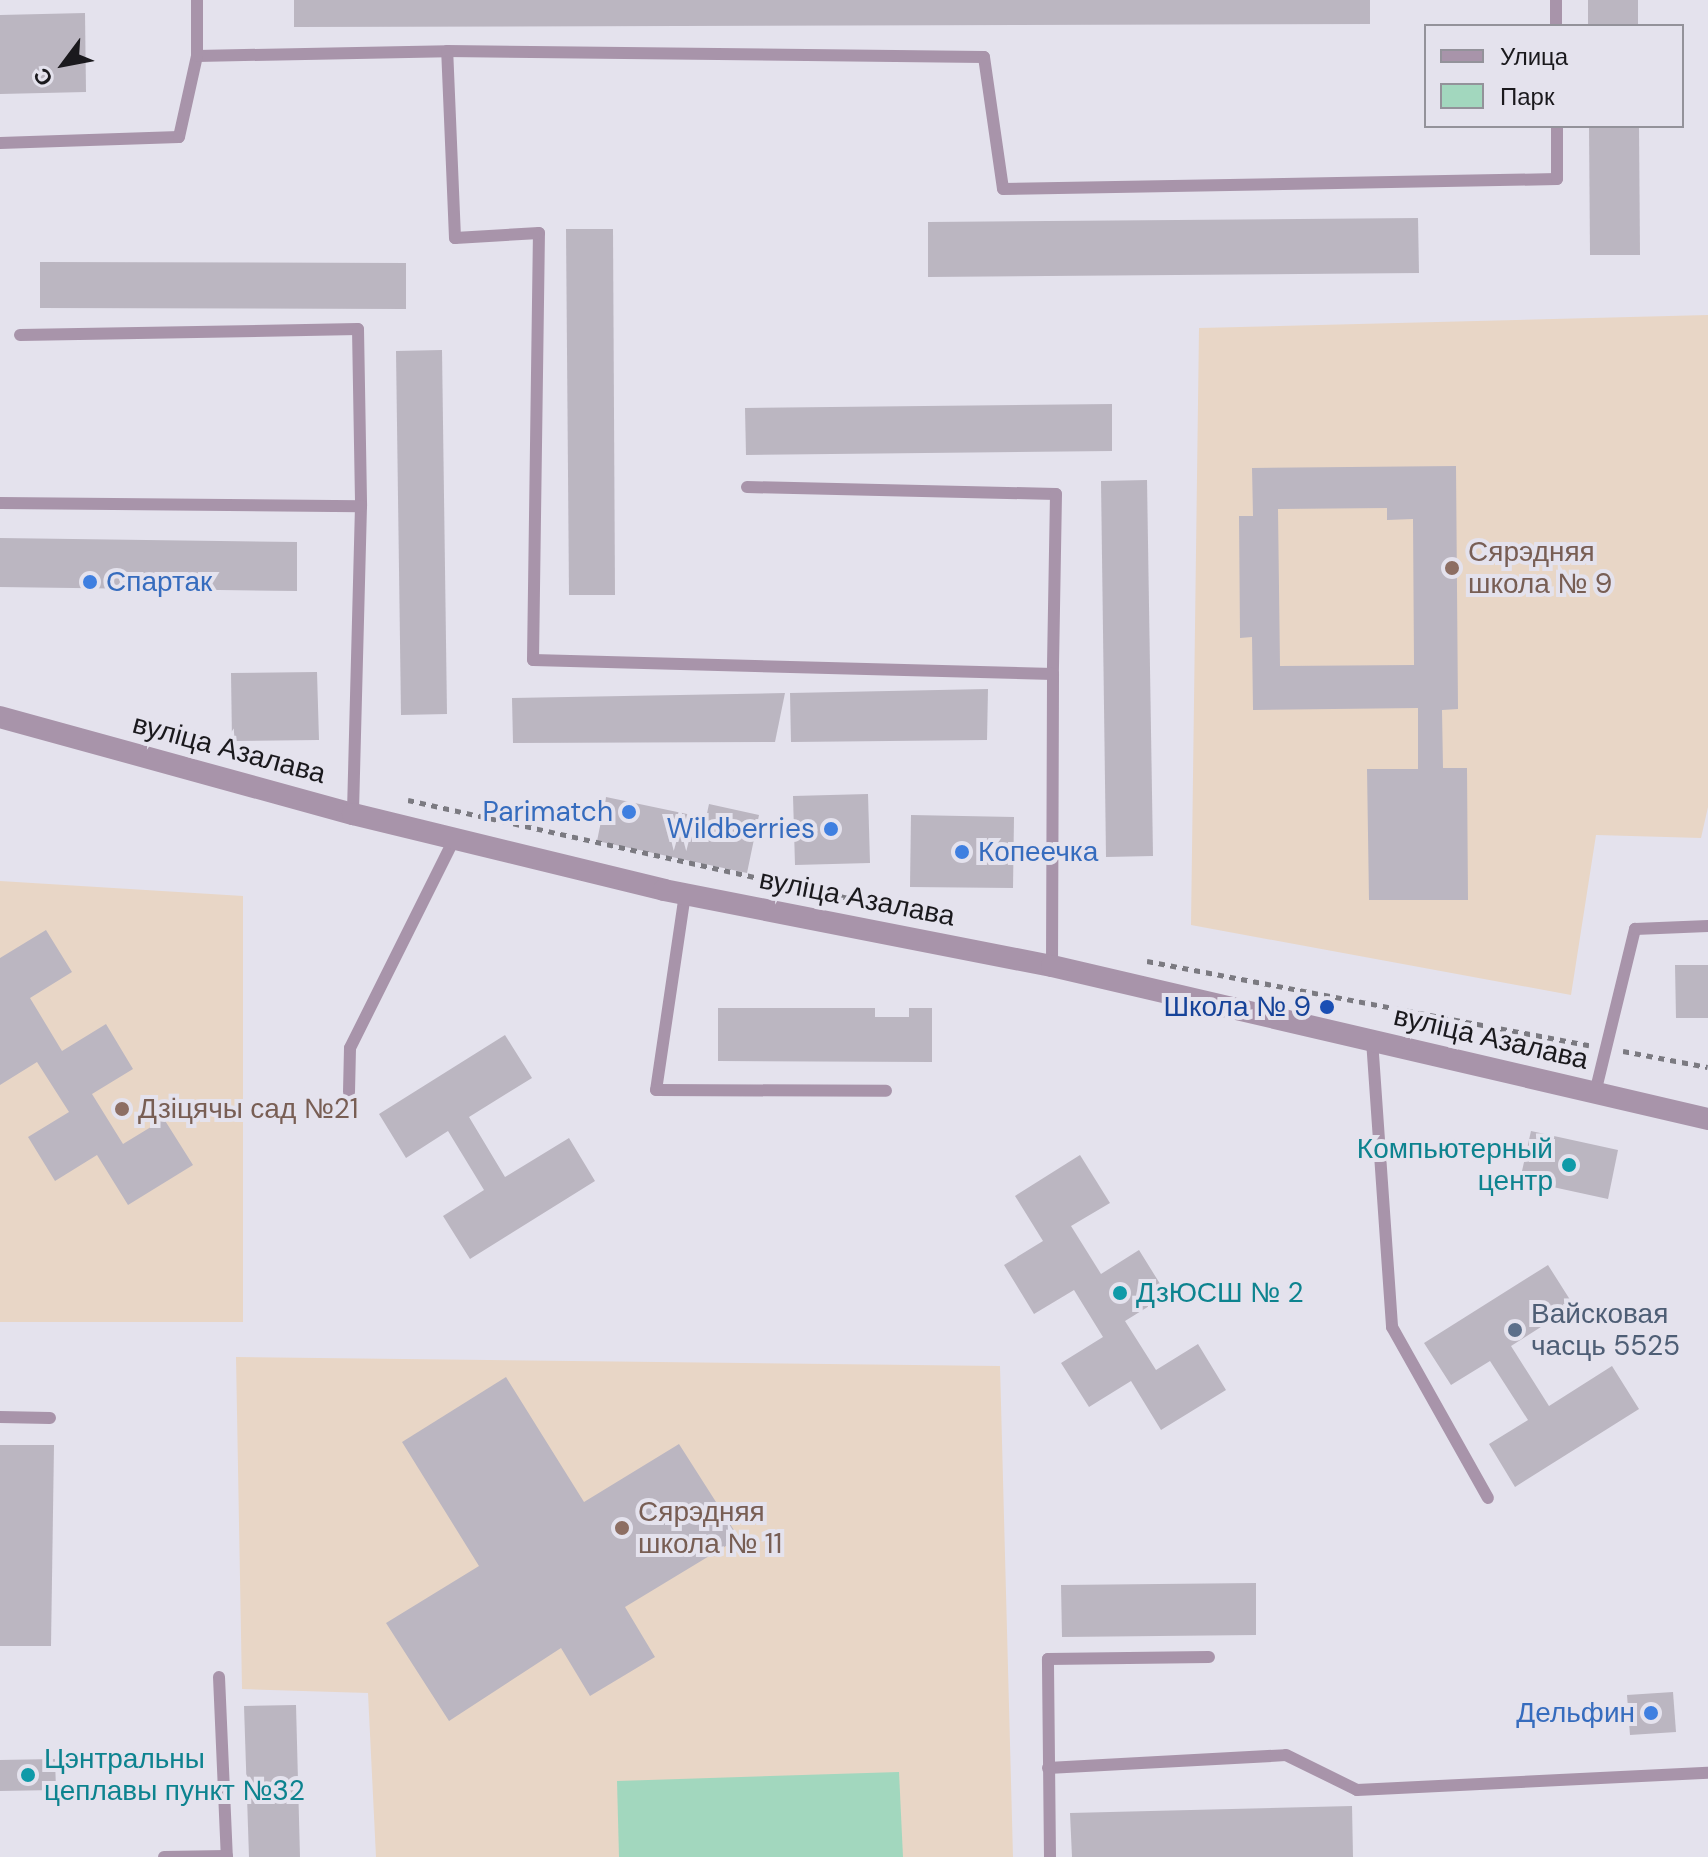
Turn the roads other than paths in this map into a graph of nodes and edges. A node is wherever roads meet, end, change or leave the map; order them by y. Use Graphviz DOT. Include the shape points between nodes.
graph roads {
  1 [pos="197,0"];
  2 [pos="1556,0"];
  3 [pos="1556,24"];
  4 [pos="447,51"];
  5 [pos="197,56"];
  6 [pos="1557,128"];
  7 [pos="0,143"];
  8 [pos="20,335"];
  9 [pos="747,487"];
  10 [pos="0,503"];
  11 [pos="361,506"];
  12 [pos="1053,674"];
  13 [pos="0,717"];
  14 [pos="353,814"];
  15 [pos="454,839"];
  16 [pos="685,894"];
  17 [pos="1708,926"];
  18 [pos="1052,966"];
  19 [pos="1372,1040"];
  20 [pos="886,1091"];
  21 [pos="349,1092"];
  22 [pos="1595,1093"];
  23 [pos="1708,1119"];
  24 [pos="0,1417"];
  25 [pos="50,1418"];
  26 [pos="1488,1498"];
  27 [pos="1209,1657"];
  28 [pos="219,1677"];
  29 [pos="1048,1768"];
  30 [pos="1708,1773"];
  31 [pos="164,1857"];
  32 [pos="227,1857"];
  33 [pos="1050,1857"];
  1 -- 5 [label="lane"];
  2 -- 3 [label="lane"];
  4 -- 5 [label="lane"];
  4 -- 6 [label="lane" via="984,57 1003,189 1557,179"];
  4 -- 12 [label="lane" via="455,238 539,233 533,660"];
  5 -- 7 [label="lane" via="179,137"];
  8 -- 11 [label="lane" via="358,329"];
  9 -- 12 [label="lane" via="1056,494"];
  10 -- 11 [label="lane"];
  11 -- 14 [label="lane"];
  12 -- 18 [label="lane"];
  13 -- 14 [label="street, вуліца Азалава"];
  14 -- 15 [label="street, вуліца Азалава"];
  15 -- 16 [label="street, вуліца Азалава"];
  15 -- 21 [label="lane" via="350,1048"];
  16 -- 18 [label="street, вуліца Азалава"];
  16 -- 20 [label="lane" via="656,1090"];
  17 -- 22 [label="lane" via="1635,929"];
  18 -- 19 [label="street, вуліца Азалава"];
  19 -- 22 [label="street, вуліца Азалава"];
  19 -- 26 [label="lane" via="1392,1327"];
  22 -- 23 [label="street, вуліца Азалава"];
  24 -- 25 [label="lane"];
  27 -- 29 [label="lane" via="1048,1659"];
  28 -- 32 [label="lane"];
  29 -- 30 [label="lane" via="1286,1755 1357,1790"];
  29 -- 33 [label="lane"];
  31 -- 32 [label="lane"];
}
